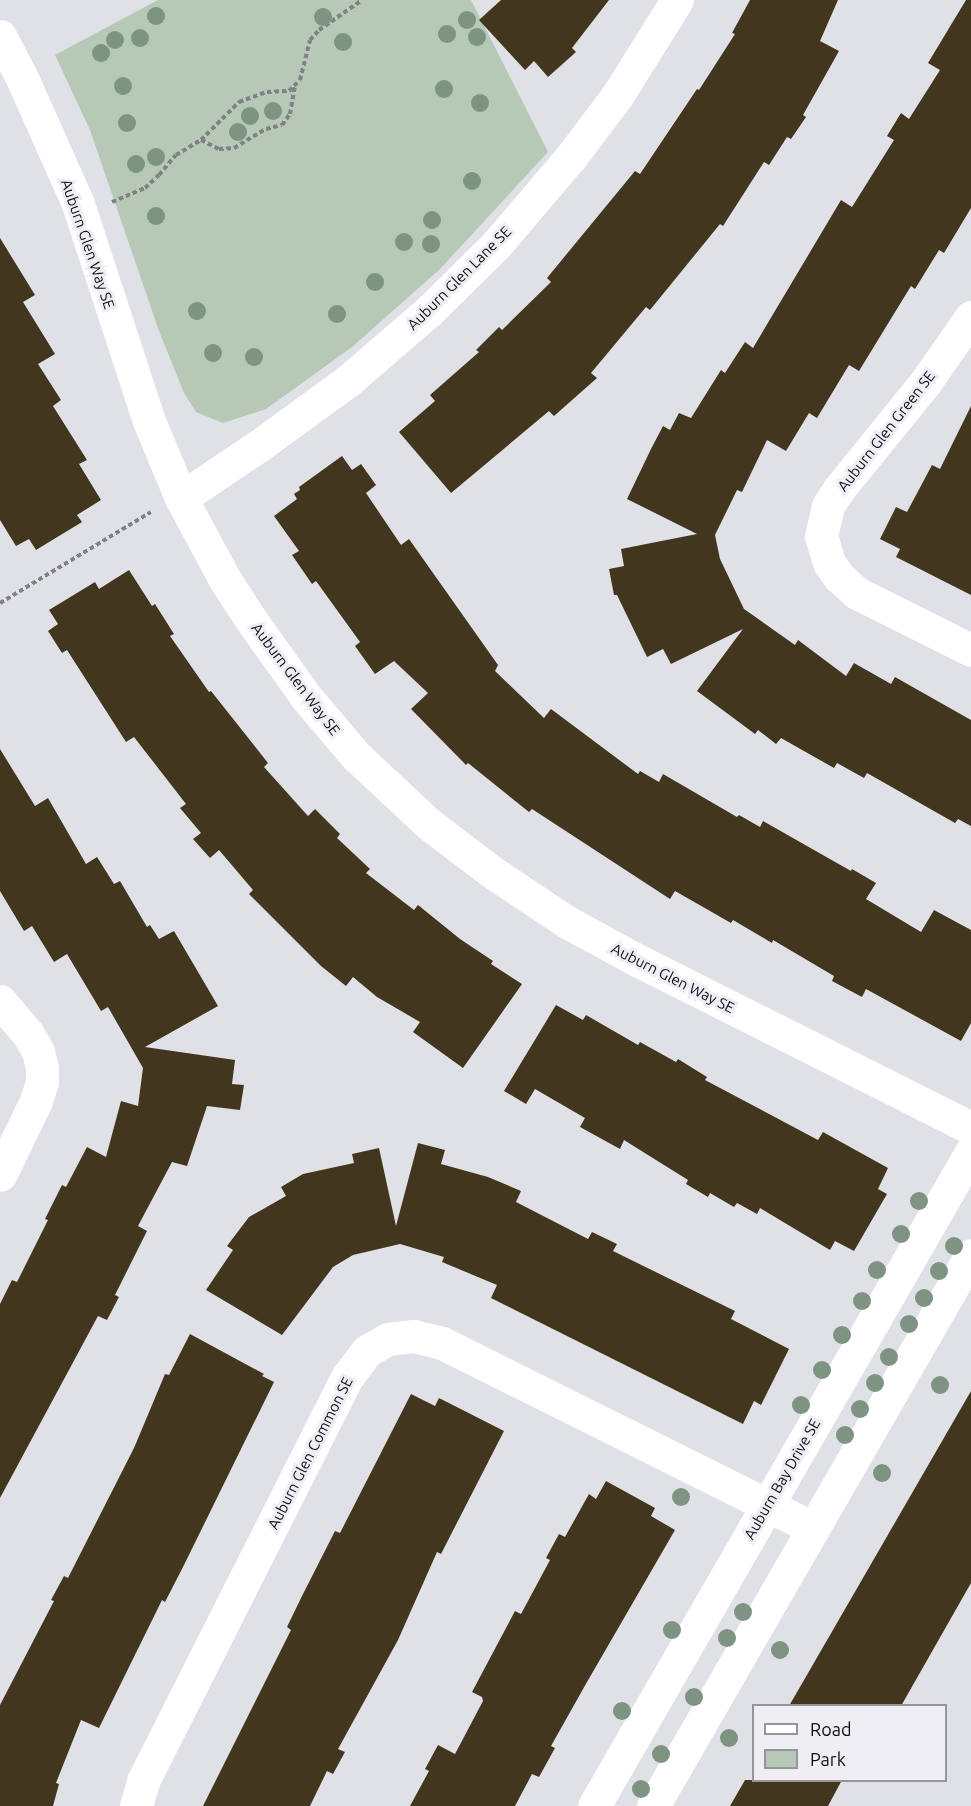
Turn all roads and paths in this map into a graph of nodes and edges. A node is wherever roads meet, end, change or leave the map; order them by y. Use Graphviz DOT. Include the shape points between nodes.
graph roads {
  1 [pos="362,0"];
  2 [pos="677,0"];
  3 [pos="0,36"];
  4 [pos="295,84"];
  5 [pos="201,140"];
  6 [pos="80,215"];
  7 [pos="971,317"];
  8 [pos="181,498"];
  9 [pos="0,603"];
  10 [pos="971,650"];
  11 [pos="0,1001"];
  12 [pos="971,1128"];
  13 [pos="971,1152"];
  14 [pos="0,1175"];
  15 [pos="971,1255"];
  16 [pos="766,1506"];
  17 [pos="813,1528"];
  18 [pos="136,1806"];
  19 [pos="594,1806"];
  20 [pos="653,1806"];
  1 -- 4 [label="path" via="310,40 300,80"];
  2 -- 8 [label="street, Auburn Glen Lane SE" via="617,96 496,245 429,311 349,380"];
  3 -- 6 [label="street, Auburn Glen Way SE"];
  4 -- 5 [label="path" via="289,91 267,92 239,102"];
  4 -- 5 [label="path" via="290,114 282,125 266,129 234,148 219,149"];
  5 -- 6 [label="path" via="176,155 144,188"];
  6 -- 8 [label="street, Auburn Glen Way SE" via="149,422"];
  7 -- 10 [label="street, Auburn Glen Green SE" via="924,384 839,489 828,506 821,536 829,563 857,593"];
  8 -- 9 [label="path" via="139,518"];
  8 -- 12 [label="street, Auburn Glen Way SE" via="224,578 306,697 356,756 429,824 567,922"];
  11 -- 14 [label="street" via="38,1051 42,1082"];
  13 -- 16 [label="street, Auburn Bay Drive SE"];
  15 -- 17 [label="street"];
  16 -- 17 [label="street, Auburn Glen Common SE"];
  16 -- 18 [label="street, Auburn Glen Common SE" via="442,1343 414,1336 388,1339 367,1351 348,1376 143,1781"];
  16 -- 19 [label="street, Auburn Bay Drive SE"];
  17 -- 20 [label="street"];
}
